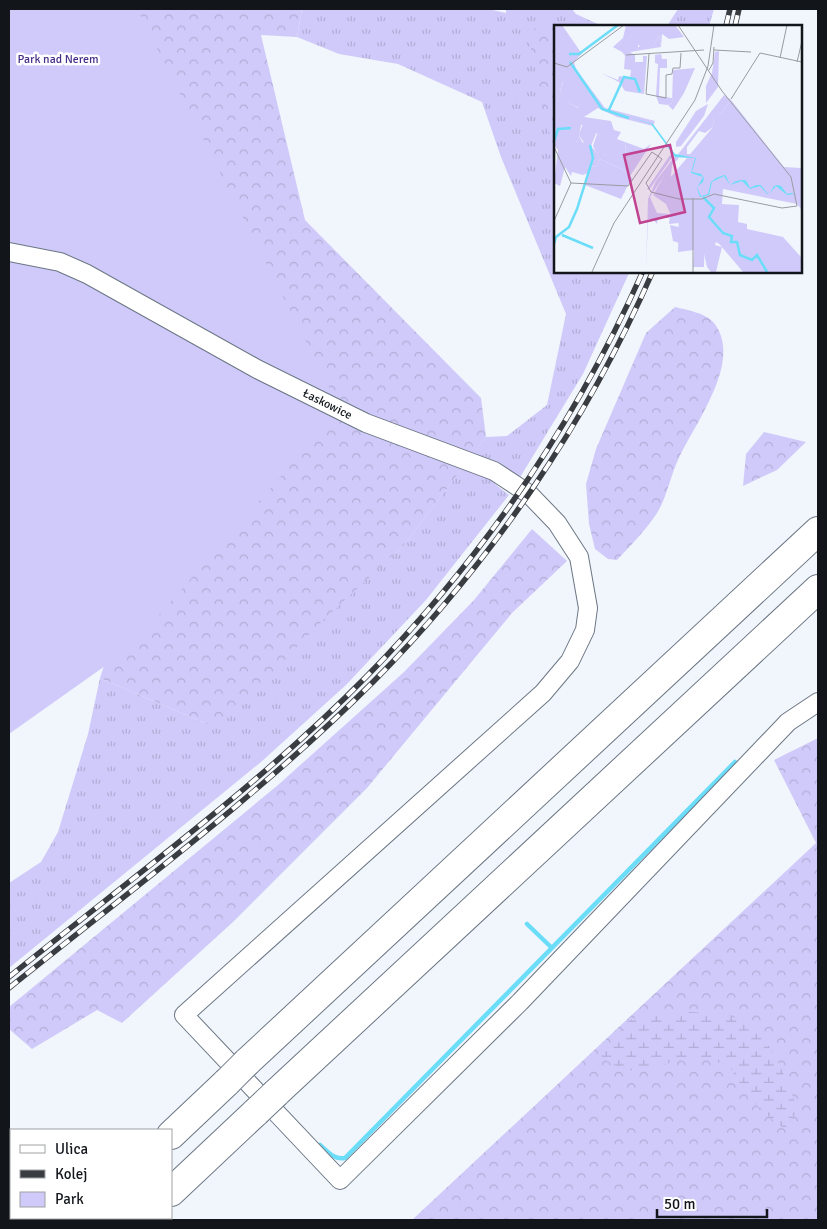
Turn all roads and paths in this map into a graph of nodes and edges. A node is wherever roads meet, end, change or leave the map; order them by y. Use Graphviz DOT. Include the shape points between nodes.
graph roads {
  1 [pos="9,252"];
  2 [pos="818,531"];
  3 [pos="818,588"];
  4 [pos="818,702"];
  5 [pos="172,1134"];
  6 [pos="172,1191"];
  1 -- 4 [label="street, Łaskowice" via="60,262 87,274 256,369 366,422 500,475 529,494 557,523 579,557 588,608 585,630 570,661 543,693 184,1015 340,1180 520,1002 788,722"];
  2 -- 5 [label="highway, bridge"];
  3 -- 6 [label="highway, bridge"];
}
